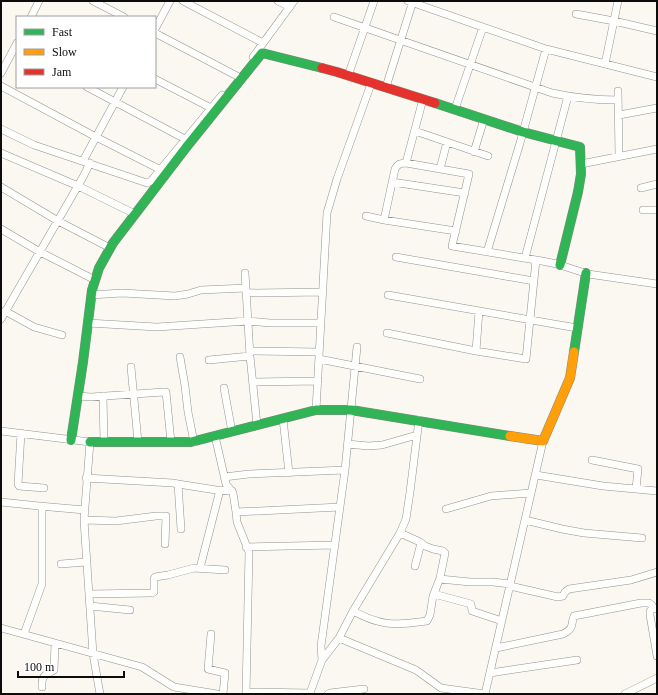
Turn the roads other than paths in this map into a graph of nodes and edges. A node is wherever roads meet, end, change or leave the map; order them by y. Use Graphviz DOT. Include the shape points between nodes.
graph roads {
  1 [pos="39,1"];
  2 [pos="93,1"];
  3 [pos="170,1"];
  4 [pos="182,1"];
  5 [pos="278,1"];
  6 [pos="374,1"];
  7 [pos="618,1"];
  8 [pos="411,2"];
  9 [pos="292,4"];
  10 [pos="576,14"];
  11 [pos="33,16"];
  12 [pos="122,16"];
  13 [pos="334,17"];
  14 [pos="614,21"];
  15 [pos="156,27"];
  16 [pos="483,27"];
  17 [pos="364,28"];
  18 [pos="657,31"];
  19 [pos="156,34"];
  20 [pos="400,41"];
  21 [pos="263,43"];
  22 [pos="16,47"];
  23 [pos="546,49"];
  24 [pos="470,64"];
  25 [pos="605,64"];
  26 [pos="1,73"];
  27 [pos="237,76"];
  28 [pos="348,76"];
  29 [pos="657,77"];
  30 [pos="156,80"];
  31 [pos="371,84"];
  32 [pos="1,86"];
  33 [pos="386,87"];
  34 [pos="535,87"];
  35 [pos="89,88"];
  36 [pos="122,88"];
  37 [pos="618,91"];
  38 [pos="568,96"];
  39 [pos="423,99"];
  40 [pos="618,100"];
  41 [pos="115,102"];
  42 [pos="211,108"];
  43 [pos="657,108"];
  44 [pos="455,109"];
  45 [pos="619,115"];
  46 [pos="484,119"];
  47 [pos="1,129"];
  48 [pos="415,131"];
  49 [pos="523,132"];
  50 [pos="96,137"];
  51 [pos="186,139"];
  52 [pos="556,141"];
  53 [pos="447,142"];
  54 [pos="657,149"];
  55 [pos="474,152"];
  56 [pos="1,153"];
  57 [pos="488,156"];
  58 [pos="619,156"];
  59 [pos="86,162"];
  60 [pos="406,163"];
  61 [pos="581,164"];
  62 [pos="440,169"];
  63 [pos="161,170"];
  64 [pos="392,182"];
  65 [pos="657,184"];
  66 [pos="78,186"];
  67 [pos="1,187"];
  68 [pos="641,188"];
  69 [pos="465,193"];
  70 [pos="643,210"];
  71 [pos="657,210"];
  72 [pos="135,214"];
  73 [pos="366,216"];
  74 [pos="384,220"];
  75 [pos="58,221"];
  76 [pos="1,229"];
  77 [pos="456,231"];
  78 [pos="110,248"];
  79 [pos="40,252"];
  80 [pos="487,252"];
  81 [pos="396,257"];
  82 [pos="525,258"];
  83 [pos="536,260"];
  84 [pos="560,265"];
  85 [pos="245,273"];
  86 [pos="586,273"];
  87 [pos="95,280"];
  88 [pos="534,281"];
  89 [pos="657,284"];
  90 [pos="246,290"];
  91 [pos="323,292"];
  92 [pos="91,295"];
  93 [pos="388,295"];
  94 [pos="5,310"];
  95 [pos="479,311"];
  96 [pos="1,319"];
  97 [pos="530,320"];
  98 [pos="248,321"];
  99 [pos="321,323"];
  100 [pos="88,324"];
  101 [pos="578,328"];
  102 [pos="386,333"];
  103 [pos="62,335"];
  104 [pos="357,347"];
  105 [pos="476,351"];
  106 [pos="250,353"];
  107 [pos="319,355"];
  108 [pos="180,357"];
  109 [pos="209,360"];
  110 [pos="355,366"];
  111 [pos="131,367"];
  112 [pos="420,379"];
  113 [pos="318,381"];
  114 [pos="253,382"];
  115 [pos="224,388"];
  116 [pos="133,394"];
  117 [pos="78,396"];
  118 [pos="103,396"];
  119 [pos="316,410"];
  120 [pos="351,410"];
  121 [pos="284,419"];
  122 [pos="419,420"];
  123 [pos="258,426"];
  124 [pos="1,431"];
  125 [pos="232,432"];
  126 [pos="21,433"];
  127 [pos="417,435"];
  128 [pos="215,436"];
  129 [pos="71,440"];
  130 [pos="543,441"];
  131 [pos="90,442"];
  132 [pos="104,442"];
  133 [pos="138,442"];
  134 [pos="171,442"];
  135 [pos="194,442"];
  136 [pos="348,444"];
  137 [pos="592,460"];
  138 [pos="345,470"];
  139 [pos="289,473"];
  140 [pos="536,474"];
  141 [pos="224,477"];
  142 [pos="86,478"];
  143 [pos="178,484"];
  144 [pos="44,488"];
  145 [pos="636,489"];
  146 [pos="220,490"];
  147 [pos="232,491"];
  148 [pos="657,491"];
  149 [pos="531,493"];
  150 [pos="1,502"];
  151 [pos="42,506"];
  152 [pos="340,507"];
  153 [pos="446,509"];
  154 [pos="85,510"];
  155 [pos="236,512"];
  156 [pos="84,520"];
  157 [pos="525,520"];
  158 [pos="181,529"];
  159 [pos="400,533"];
  160 [pos="642,538"];
  161 [pos="421,543"];
  162 [pos="165,544"];
  163 [pos="335,544"];
  164 [pos="246,547"];
  165 [pos="86,562"];
  166 [pos="61,564"];
  167 [pos="415,566"];
  168 [pos="200,568"];
  169 [pos="225,570"];
  170 [pos="657,572"];
  171 [pos="440,579"];
  172 [pos="510,585"];
  173 [pos="89,594"];
  174 [pos="434,594"];
  175 [pos="90,606"];
  176 [pos="654,608"];
  177 [pos="130,610"];
  178 [pos="353,611"];
  179 [pos="502,621"];
  180 [pos="1,628"];
  181 [pos="655,631"];
  182 [pos="24,634"];
  183 [pos="211,634"];
  184 [pos="339,638"];
  185 [pos="55,643"];
  186 [pos="496,648"];
  187 [pos="93,654"];
  188 [pos="657,656"];
  189 [pos="322,660"];
  190 [pos="577,660"];
  191 [pos="490,674"];
  192 [pos="657,678"];
  193 [pos="42,687"];
  194 [pos="364,689"];
  195 [pos="451,692"];
  196 [pos="246,693"];
  197 [pos="100,694"];
  198 [pos="217,694"];
  199 [pos="223,694"];
  200 [pos="311,694"];
  201 [pos="328,694"];
  202 [pos="485,694"];
  203 [pos="625,694"];
  1 -- 11 [label="street"];
  2 -- 12 [label="street"];
  3 -- 15 [label="street"];
  4 -- 21 [label="street"];
  5 -- 9 [label="street"];
  6 -- 17 [label="street"];
  7 -- 14 [label="street"];
  8 -- 16 [label="street"];
  8 -- 20 [label="street"];
  9 -- 21 [label="street"];
  10 -- 14 [label="street"];
  13 -- 17 [label="street"];
  14 -- 18 [label="street"];
  14 -- 25 [label="street"];
  16 -- 23 [label="street"];
  16 -- 24 [label="street"];
  17 -- 20 [label="street"];
  17 -- 28 [label="street"];
  19 -- 27 [label="street"];
  20 -- 24 [label="street"];
  20 -- 33 [label="street"];
  21 -- 27 [label="street"];
  22 -- 26 [label="street"];
  23 -- 25 [label="street"];
  23 -- 34 [label="street"];
  24 -- 34 [label="street"];
  24 -- 44 [label="street"];
  25 -- 29 [label="street"];
  27 -- 42 [label="street"];
  28 -- 33 [label="street"];
  28 -- 72 [label="street" via="262,53"];
  30 -- 42 [label="street"];
  31 -- 91 [label="street" via="327,213"];
  32 -- 50 [label="street"];
  33 -- 39 [label="street"];
  34 -- 38 [label="street"];
  34 -- 49 [label="street"];
  35 -- 41 [label="street"];
  36 -- 41 [label="street"];
  37 -- 40 [label="street"];
  38 -- 40 [label="street"];
  38 -- 52 [label="street"];
  39 -- 44 [label="street"];
  39 -- 48 [label="street"];
  40 -- 45 [label="street"];
  41 -- 50 [label="street"];
  41 -- 51 [label="street"];
  42 -- 51 [label="street"];
  43 -- 45 [label="street"];
  44 -- 46 [label="street"];
  45 -- 58 [label="street"];
  46 -- 49 [label="street"];
  46 -- 55 [label="street"];
  47 -- 59 [label="street" via="34,145"];
  48 -- 53 [label="street"];
  48 -- 60 [label="street"];
  49 -- 52 [label="street"];
  49 -- 80 [label="street"];
  50 -- 59 [label="street"];
  50 -- 63 [label="street"];
  51 -- 63 [label="street"];
  52 -- 61 [label="street" via="580,147"];
  52 -- 82 [label="street"];
  53 -- 55 [label="street"];
  53 -- 62 [label="street"];
  54 -- 58 [label="street"];
  55 -- 57 [label="street"];
  56 -- 66 [label="street"];
  58 -- 61 [label="street"];
  59 -- 63 [label="street" via="147,184"];
  59 -- 66 [label="street"];
  60 -- 62 [label="street"];
  60 -- 64 [label="street" via="399,164 394,169"];
  61 -- 84 [label="street" via="578,192"];
  62 -- 69 [label="street" via="469,174"];
  64 -- 69 [label="street"];
  64 -- 74 [label="street"];
  65 -- 68 [label="street"];
  66 -- 72 [label="street"];
  66 -- 75 [label="street"];
  67 -- 75 [label="street"];
  69 -- 77 [label="street"];
  70 -- 71 [label="street"];
  72 -- 78 [label="street"];
  73 -- 74 [label="street"];
  74 -- 77 [label="street"];
  75 -- 78 [label="street"];
  75 -- 79 [label="street"];
  76 -- 79 [label="street"];
  77 -- 80 [label="street" via="452,246"];
  78 -- 87 [label="street"];
  79 -- 87 [label="street"];
  79 -- 94 [label="street"];
  80 -- 82 [label="street"];
  81 -- 88 [label="street"];
  82 -- 83 [label="street"];
  83 -- 84 [label="street"];
  83 -- 88 [label="street"];
  84 -- 86 [label="street"];
  85 -- 90 [label="street"];
  86 -- 89 [label="street"];
  86 -- 101 [label="street"];
  87 -- 92 [label="street"];
  88 -- 97 [label="street"];
  90 -- 91 [label="street"];
  90 -- 92 [label="street" via="201,290 175,296 122,293"];
  90 -- 98 [label="street"];
  91 -- 99 [label="street"];
  92 -- 100 [label="street"];
  93 -- 95 [label="street"];
  94 -- 96 [label="street"];
  94 -- 103 [label="street" via="34,327"];
  95 -- 97 [label="street"];
  95 -- 105 [label="street"];
  97 -- 101 [label="street"];
  97 -- 105 [label="street" via="526,359"];
  98 -- 99 [label="street"];
  98 -- 100 [label="street" via="157,327"];
  98 -- 106 [label="street"];
  99 -- 107 [label="street"];
  100 -- 117 [label="street"];
  101 -- 130 [label="street" via="570,378"];
  102 -- 105 [label="street"];
  104 -- 110 [label="street"];
  106 -- 107 [label="street"];
  106 -- 109 [label="street"];
  106 -- 114 [label="street"];
  107 -- 110 [label="street"];
  107 -- 113 [label="street"];
  108 -- 135 [label="street"];
  110 -- 112 [label="street"];
  110 -- 120 [label="street"];
  111 -- 116 [label="street"];
  113 -- 114 [label="street"];
  113 -- 119 [label="street"];
  114 -- 123 [label="street"];
  115 -- 125 [label="street"];
  116 -- 118 [label="street"];
  116 -- 133 [label="street"];
  116 -- 134 [label="street" via="166,392"];
  117 -- 118 [label="street"];
  117 -- 129 [label="street"];
  118 -- 132 [label="street"];
  119 -- 120 [label="street"];
  119 -- 121 [label="street"];
  120 -- 122 [label="street"];
  120 -- 136 [label="street"];
  121 -- 123 [label="street"];
  121 -- 139 [label="street"];
  122 -- 127 [label="street"];
  122 -- 130 [label="street"];
  123 -- 125 [label="street"];
  124 -- 126 [label="street"];
  125 -- 128 [label="street"];
  126 -- 129 [label="street"];
  126 -- 144 [label="street" via="18,484"];
  127 -- 136 [label="street" via="382,445"];
  127 -- 159 [label="street" via="406,519"];
  128 -- 135 [label="street"];
  128 -- 141 [label="street"];
  129 -- 131 [label="street"];
  130 -- 140 [label="street"];
  131 -- 132 [label="street"];
  131 -- 142 [label="street"];
  132 -- 133 [label="street"];
  133 -- 134 [label="street"];
  134 -- 135 [label="street"];
  136 -- 138 [label="street"];
  137 -- 145 [label="street" via="638,469"];
  138 -- 139 [label="street"];
  138 -- 152 [label="street"];
  139 -- 141 [label="street"];
  140 -- 145 [label="street"];
  140 -- 149 [label="street"];
  141 -- 147 [label="street"];
  142 -- 143 [label="street"];
  142 -- 154 [label="street"];
  143 -- 146 [label="street"];
  143 -- 158 [label="street"];
  145 -- 148 [label="street"];
  146 -- 147 [label="street"];
  146 -- 168 [label="street"];
  147 -- 155 [label="street"];
  149 -- 153 [label="street" via="492,496"];
  149 -- 157 [label="street"];
  150 -- 151 [label="street"];
  151 -- 154 [label="street"];
  151 -- 182 [label="street" via="42,584"];
  152 -- 155 [label="street"];
  152 -- 163 [label="street"];
  154 -- 156 [label="street"];
  155 -- 164 [label="street"];
  156 -- 162 [label="street" via="116,521 166,516"];
  156 -- 165 [label="street"];
  157 -- 160 [label="street" via="584,533"];
  157 -- 172 [label="street"];
  159 -- 161 [label="street"];
  159 -- 178 [label="street"];
  161 -- 167 [label="street"];
  161 -- 171 [label="street" via="445,553"];
  163 -- 164 [label="street"];
  163 -- 189 [label="street" via="320,646"];
  164 -- 196 [label="street" via="249,552"];
  165 -- 166 [label="street"];
  165 -- 173 [label="street"];
  168 -- 169 [label="street"];
  168 -- 173 [label="street" via="155,577 152,593"];
  170 -- 172 [label="street" via="631,580 569,589 563,596 558,597"];
  171 -- 172 [label="street"];
  171 -- 174 [label="street"];
  172 -- 179 [label="street"];
  173 -- 175 [label="street"];
  174 -- 178 [label="street" via="427,621 386,623"];
  174 -- 179 [label="street" via="471,604 472,611"];
  175 -- 177 [label="street"];
  175 -- 187 [label="street"];
  176 -- 181 [label="street" via="650,615"];
  176 -- 186 [label="street" via="649,603 641,603 574,616 572,628 563,634"];
  178 -- 184 [label="street"];
  179 -- 186 [label="street"];
  180 -- 182 [label="street"];
  181 -- 188 [label="street"];
  182 -- 185 [label="street"];
  183 -- 199 [label="street" via="208,669 225,673"];
  184 -- 189 [label="street"];
  184 -- 195 [label="street" via="416,670"];
  185 -- 187 [label="street"];
  185 -- 193 [label="street" via="54,670 44,676"];
  186 -- 191 [label="street"];
  187 -- 197 [label="street"];
  187 -- 198 [label="street" via="142,668 174,687"];
  189 -- 200 [label="street"];
  190 -- 191 [label="street"];
  191 -- 202 [label="street"];
  192 -- 203 [label="street"];
  194 -- 201 [label="street"];
  195 -- 202 [label="street"];
  196 -- 200 [label="street"];
}
